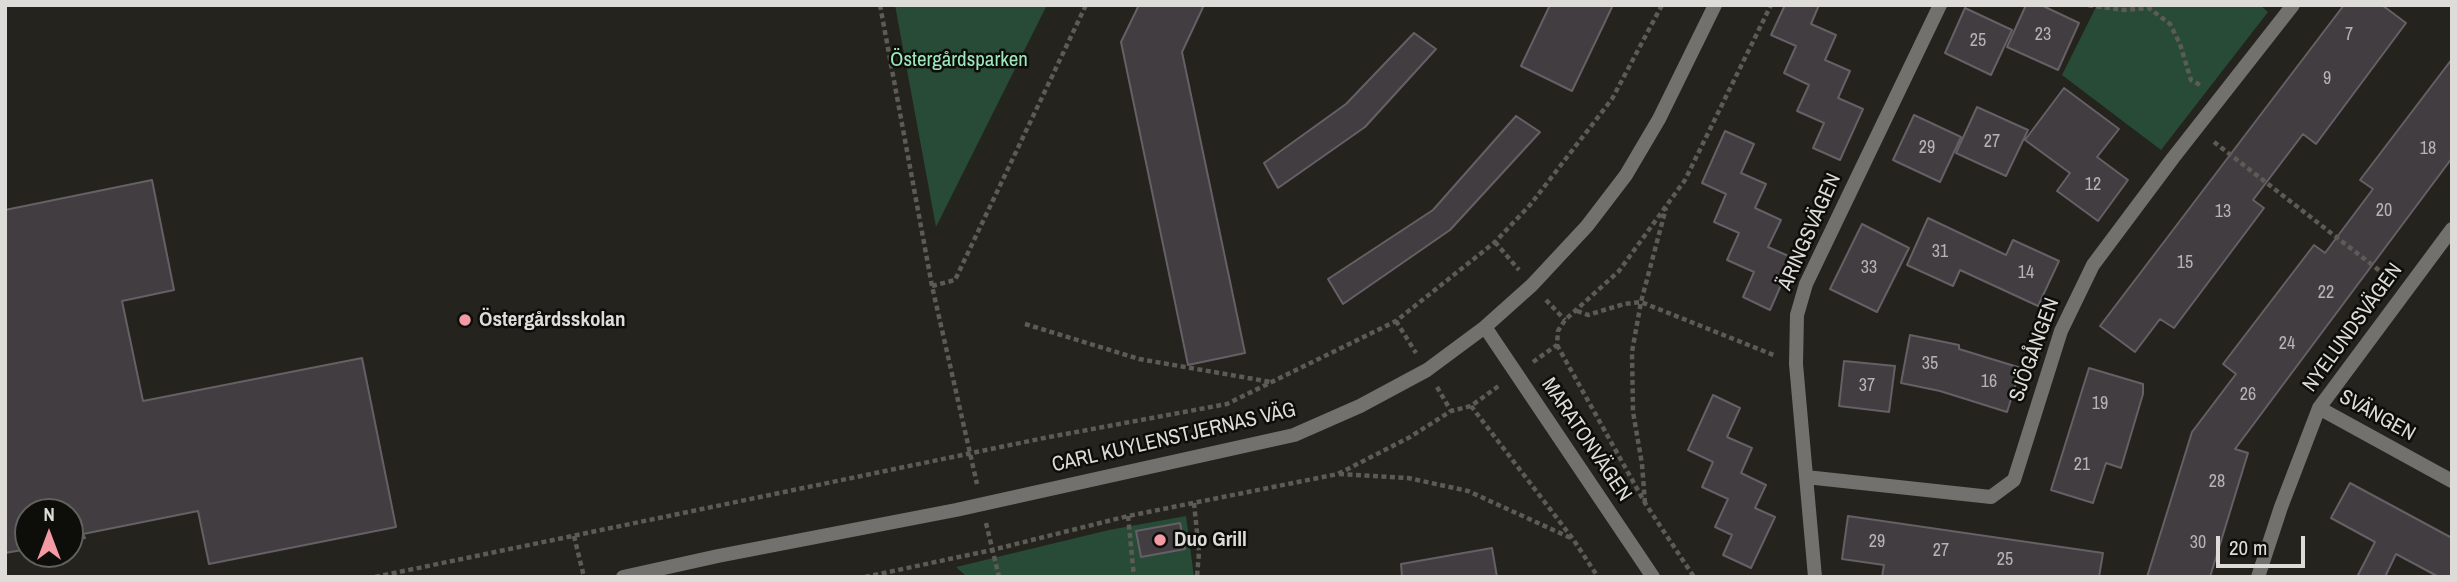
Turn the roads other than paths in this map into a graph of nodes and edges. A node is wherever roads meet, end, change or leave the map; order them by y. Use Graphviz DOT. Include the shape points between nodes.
graph roads {
  1 [pos="1714,5"];
  2 [pos="1940,5"];
  3 [pos="2292,5"];
  4 [pos="2452,229"];
  5 [pos="1485,327"];
  6 [pos="2319,408"];
  7 [pos="1806,477"];
  8 [pos="2452,481"];
  9 [pos="623,577"];
  10 [pos="1653,577"];
  11 [pos="1815,577"];
  12 [pos="2258,577"];
  1 -- 5 [label="street, CARL KUYLENSTJERNAS VÄG" via="1659,120 1626,175 1587,226"];
  2 -- 7 [label="street, ÄRINGSVÄGEN" via="1806,284 1797,315 1796,363"];
  3 -- 7 [label="street, SJÖGÅNGEN" via="2094,265 2060,331 2014,480 1991,497"];
  4 -- 6 [label="street, NYELUNDSVÄGEN"];
  5 -- 9 [label="street, CARL KUYLENSTJERNAS VÄG" via="1427,370 1294,435"];
  5 -- 10 [label="street, MARATONVÄGEN"];
  6 -- 8 [label="street, SVÄNGEN"];
  6 -- 12 [label="street, NYELUNDSVÄGEN"];
  7 -- 11 [label="street, ÄRINGSVÄGEN"];
}
